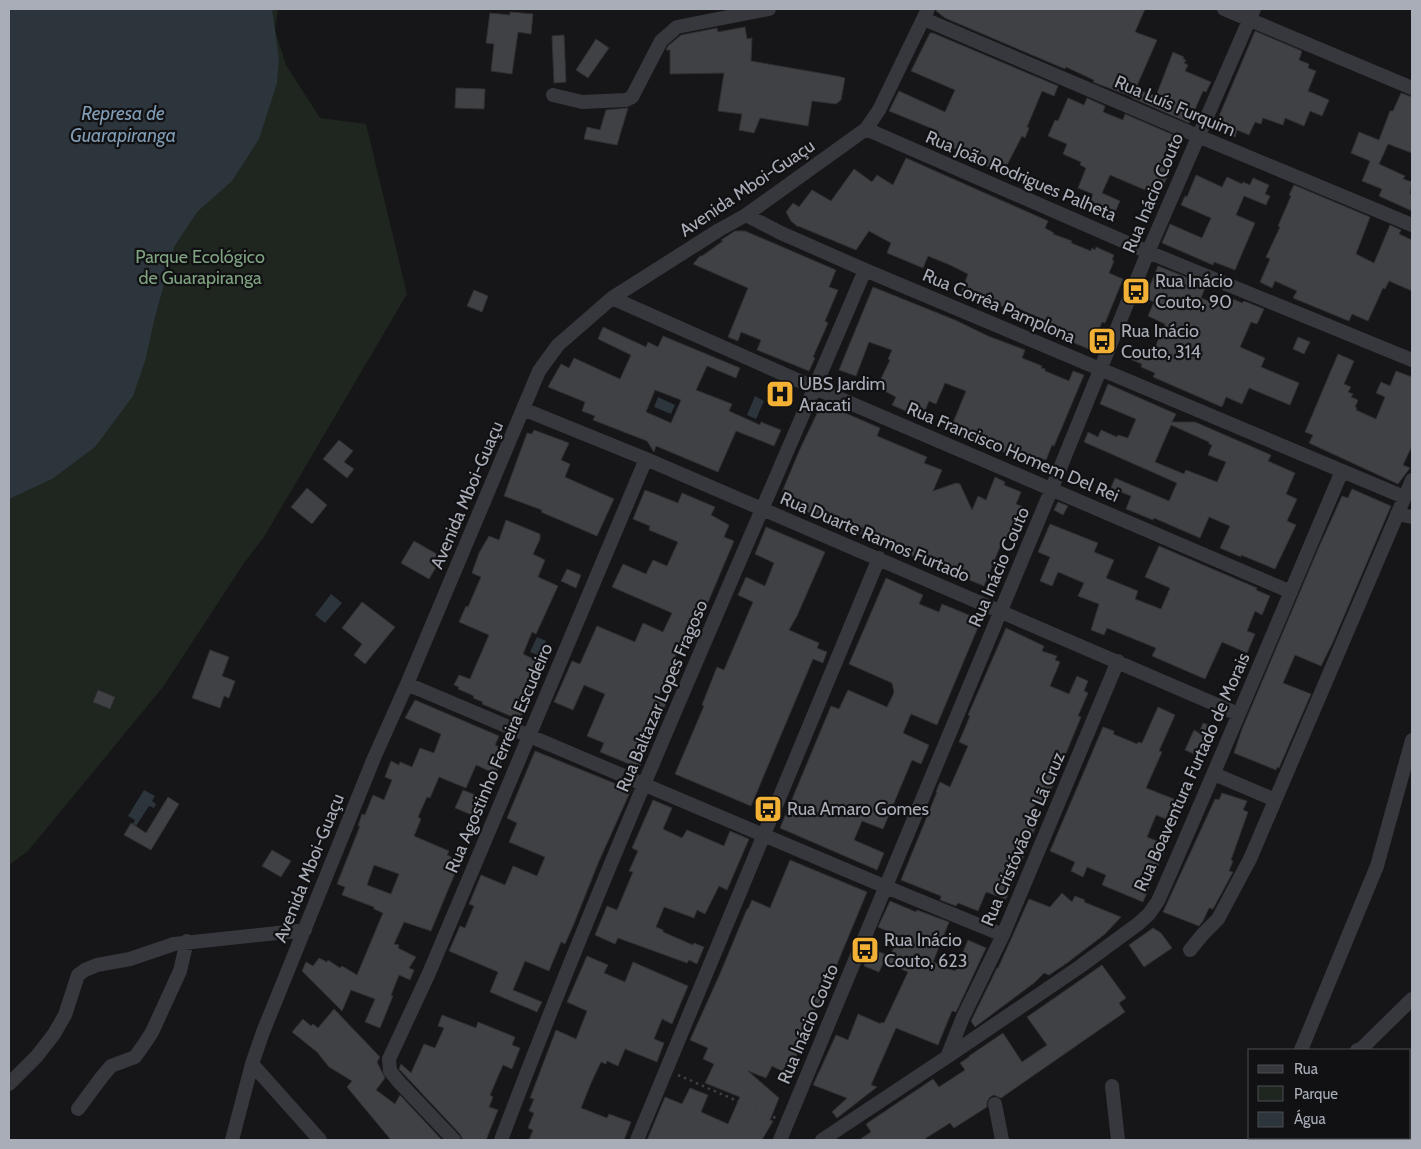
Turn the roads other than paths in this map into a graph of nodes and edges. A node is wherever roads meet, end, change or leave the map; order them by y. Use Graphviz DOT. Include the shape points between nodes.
graph roads {
  1 [pos="769,9"];
  2 [pos="1224,9"];
  3 [pos="926,14"];
  4 [pos="1252,14"];
  5 [pos="1412,88"];
  6 [pos="553,95"];
  7 [pos="866,129"];
  8 [pos="1198,136"];
  9 [pos="746,215"];
  10 [pos="1412,225"];
  11 [pos="1148,252"];
  12 [pos="865,270"];
  13 [pos="612,298"];
  14 [pos="1412,360"];
  15 [pos="1100,369"];
  16 [pos="815,388"];
  17 [pos="523,409"];
  18 [pos="646,458"];
  19 [pos="1342,471"];
  20 [pos="1412,480"];
  21 [pos="1052,488"];
  22 [pos="1404,497"];
  23 [pos="761,509"];
  24 [pos="1397,514"];
  25 [pos="1412,518"];
  26 [pos="878,558"];
  27 [pos="1291,592"];
  28 [pos="1000,611"];
  29 [pos="1118,660"];
  30 [pos="407,684"];
  31 [pos="1238,714"];
  32 [pos="529,736"];
  33 [pos="1412,740"];
  34 [pos="1214,774"];
  35 [pos="645,785"];
  36 [pos="1275,800"];
  37 [pos="763,835"];
  38 [pos="886,887"];
  39 [pos="305,930"];
  40 [pos="1003,935"];
  41 [pos="187,941"];
  42 [pos="1190,950"];
  43 [pos="1412,999"];
  44 [pos="1302,1049"];
  45 [pos="1361,1049"];
  46 [pos="947,1057"];
  47 [pos="252,1064"];
  48 [pos="9,1084"];
  49 [pos="1112,1086"];
  50 [pos="995,1104"];
  51 [pos="78,1109"];
  52 [pos="232,1140"];
  53 [pos="320,1140"];
  54 [pos="454,1140"];
  55 [pos="501,1140"];
  56 [pos="637,1140"];
  57 [pos="780,1140"];
  58 [pos="822,1140"];
  59 [pos="1002,1140"];
  60 [pos="1118,1140"];
  1 -- 6 [label="street" via="677,27 661,41 632,97 626,100 582,102"];
  2 -- 4 [label="street"];
  3 -- 7 [label="street, Avenida Mboi-Guaçu" via="879,110"];
  3 -- 8 [label="street, Rua Luís Furquim"];
  4 -- 5 [label="street"];
  4 -- 8 [label="street, Rua Inácio Couto"];
  7 -- 9 [label="street, Avenida Mboi-Guaçu"];
  7 -- 11 [label="street, Rua João Rodrigues Palheta"];
  8 -- 10 [label="street, Rua Luís Furquim"];
  8 -- 11 [label="street, Rua Inácio Couto"];
  9 -- 12 [label="street, Rua Corrêa Pamplona"];
  9 -- 13 [label="street, Avenida Mboi-Guaçu"];
  11 -- 14 [label="street, Rua João Rodrigues Palheta"];
  11 -- 15 [label="street, Rua Inácio Couto"];
  12 -- 15 [label="street, Rua Corrêa Pamplona"];
  12 -- 16 [label="street, Rua Baltazar Lopes Fragoso"];
  13 -- 16 [label="street, Rua Francisco Homem Del Rei"];
  13 -- 17 [label="street, Avenida Mboi-Guaçu" via="553,351 539,371"];
  15 -- 19 [label="street, Rua Corrêa Pamplona"];
  15 -- 21 [label="street, Rua Inácio Couto"];
  16 -- 21 [label="street, Rua Francisco Homem Del Rei"];
  16 -- 23 [label="street, Rua Baltazar Lopes Fragoso"];
  17 -- 18 [label="street, Rua Duarte Ramos Furtado"];
  17 -- 30 [label="street, Avenida Mboi-Guaçu"];
  18 -- 23 [label="street, Rua Duarte Ramos Furtado"];
  18 -- 32 [label="street, Rua Agostinho Ferreira Escudeiro"];
  19 -- 22 [label="street, Rua Corrêa Pamplona"];
  19 -- 27 [label="street, Rua Boaventura Furtado de Morais"];
  20 -- 22 [label="street"];
  21 -- 27 [label="street, Rua Francisco Homem Del Rei"];
  21 -- 28 [label="street, Rua Inácio Couto"];
  22 -- 24 [label="street"];
  23 -- 26 [label="street, Rua Duarte Ramos Furtado"];
  23 -- 35 [label="street, Rua Baltazar Lopes Fragoso"];
  24 -- 25 [label="street"];
  24 -- 36 [label="street"];
  26 -- 28 [label="street, Rua Duarte Ramos Furtado"];
  26 -- 37 [label="street"];
  27 -- 31 [label="street, Rua Boaventura Furtado de Morais"];
  28 -- 29 [label="street, Rua Duarte Ramos Furtado"];
  28 -- 38 [label="street, Rua Inácio Couto"];
  29 -- 31 [label="street, Rua Duarte Ramos Furtado"];
  29 -- 40 [label="street, Rua Cristóvão de Lã Cruz"];
  30 -- 32 [label="street"];
  30 -- 39 [label="street, Avenida Mboi-Guaçu"];
  31 -- 34 [label="street, Rua Boaventura Furtado de Morais"];
  32 -- 35 [label="street"];
  32 -- 54 [label="street, Rua Agostinho Ferreira Escudeiro" via="389,1059 390,1071"];
  33 -- 44 [label="street" via="1377,866"];
  34 -- 36 [label="street"];
  34 -- 46 [label="street, Rua Boaventura Furtado de Morais" via="1158,901 1149,914 1093,957"];
  35 -- 37 [label="street"];
  35 -- 55 [label="street, Rua Baltazar Lopes Fragoso" via="547,1018"];
  36 -- 42 [label="street" via="1250,859 1218,918"];
  37 -- 38 [label="street"];
  37 -- 56 [label="street"];
  38 -- 40 [label="street"];
  38 -- 57 [label="street, Rua Inácio Couto"];
  39 -- 41 [label="street"];
  39 -- 47 [label="street, Avenida Mboi-Guaçu"];
  40 -- 46 [label="street, Rua Cristóvão de Lã Cruz"];
  41 -- 48 [label="street" via="130,959 97,965 78,975 65,1015 54,1034"];
  41 -- 51 [label="street" via="180,971 146,1043 135,1057 111,1066"];
  43 -- 45 [label="street"];
  46 -- 58 [label="street, Rua Boaventura Furtado de Morais"];
  47 -- 52 [label="street, Avenida Mboi-Guaçu"];
  47 -- 53 [label="street"];
  49 -- 60 [label="street"];
  50 -- 59 [label="street"];
}
